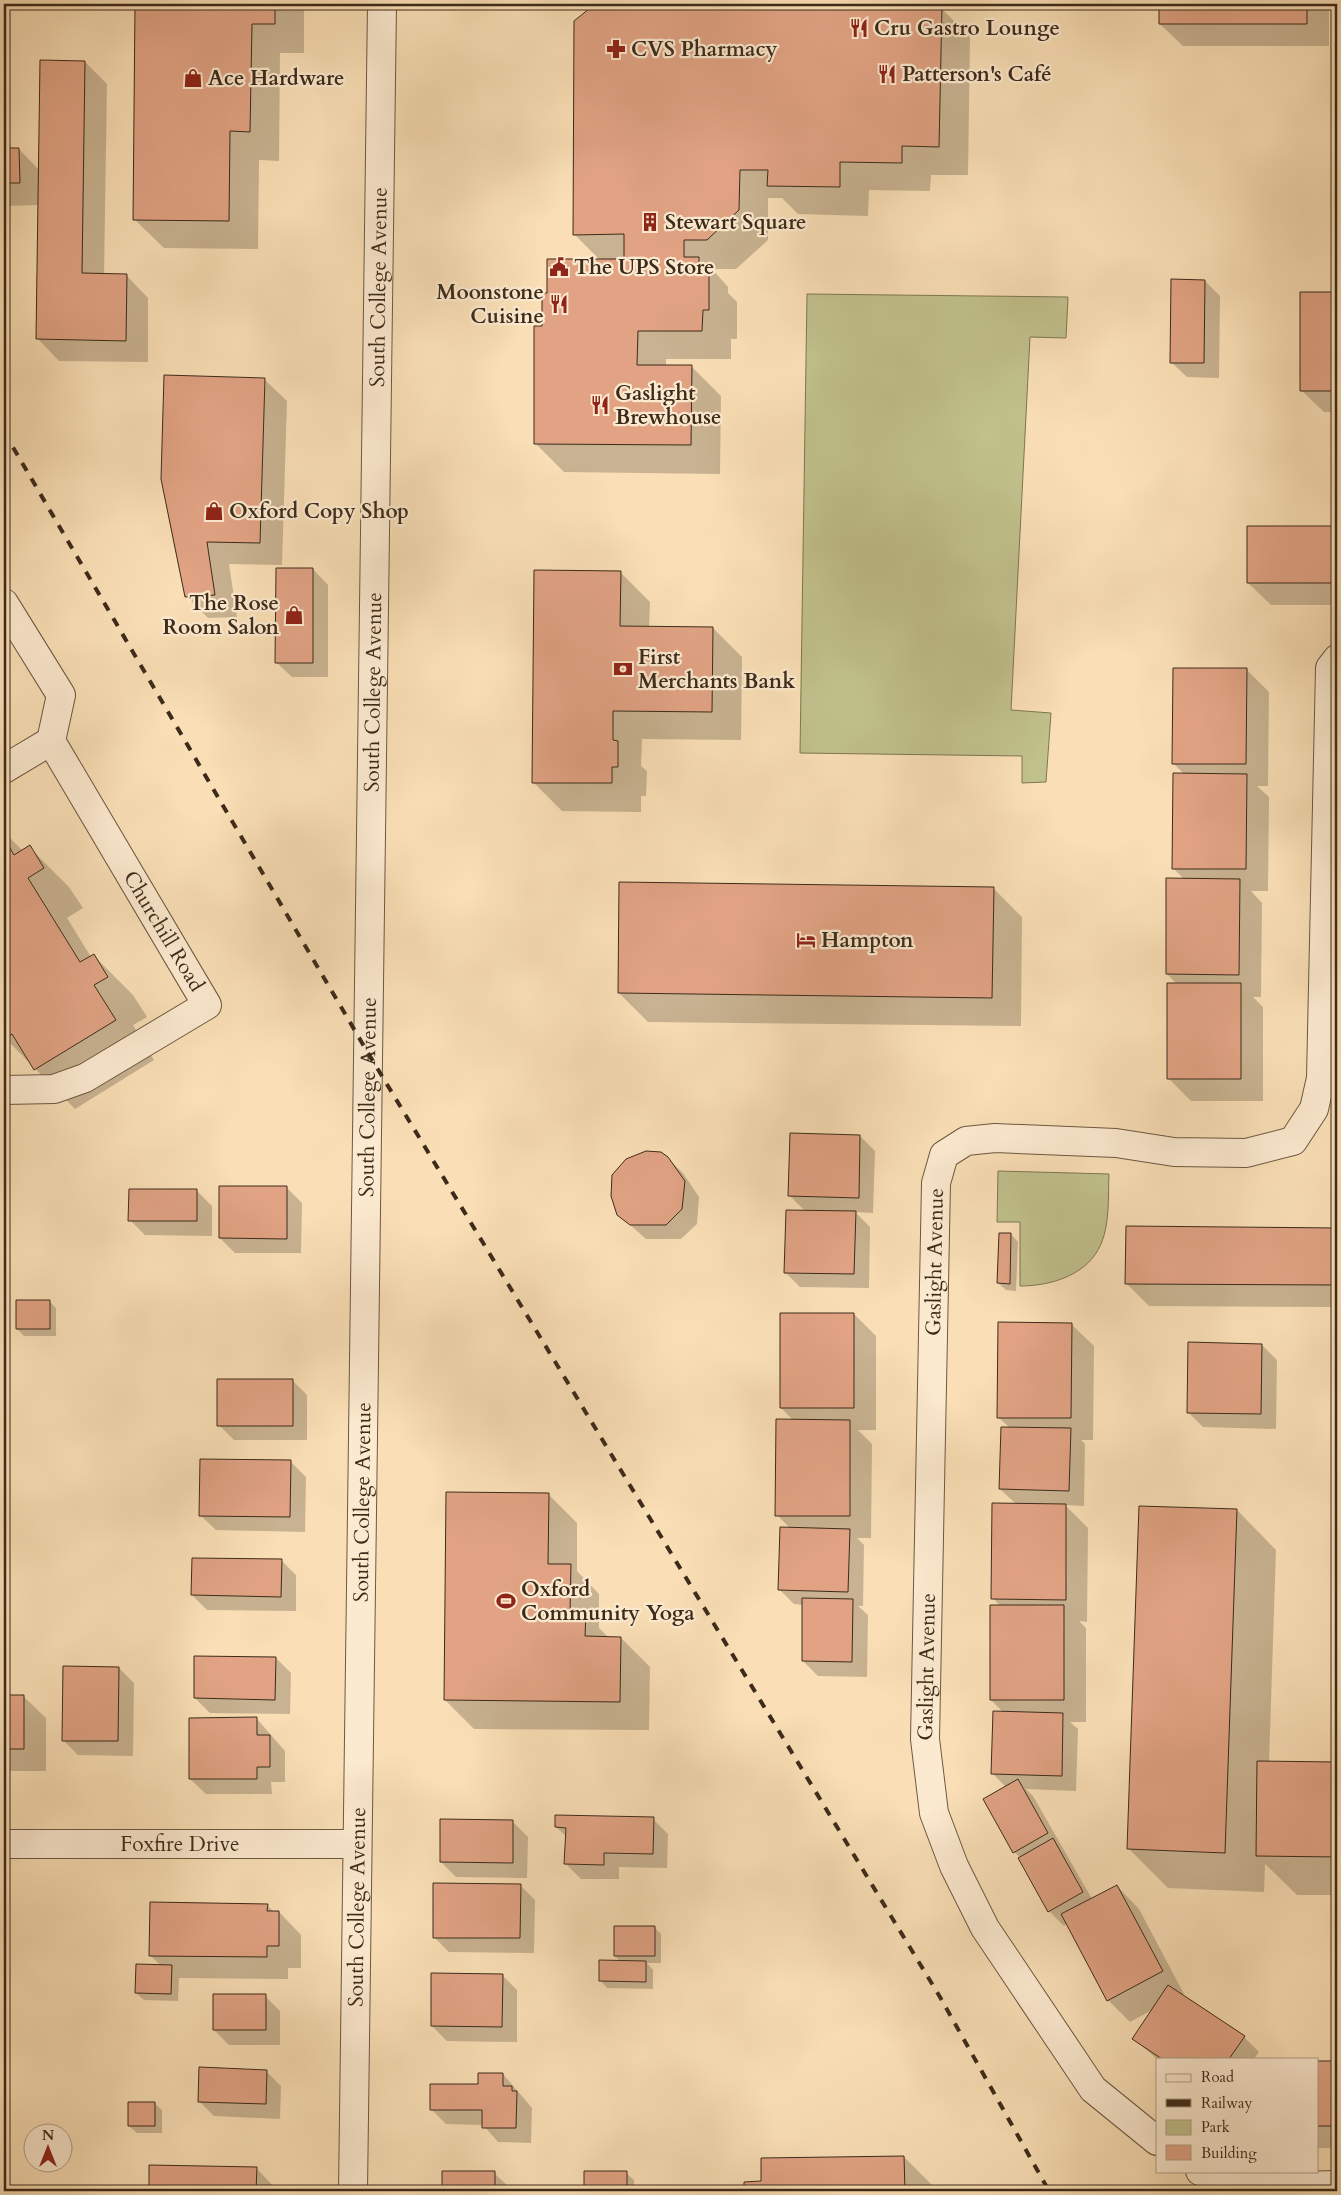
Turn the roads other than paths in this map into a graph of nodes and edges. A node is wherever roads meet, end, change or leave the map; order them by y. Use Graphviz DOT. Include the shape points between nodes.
graph roads {
  1 [pos="382,4"];
  2 [pos="4,604"];
  3 [pos="1337,659"];
  4 [pos="51,741"];
  5 [pos="4,769"];
  6 [pos="4,1090"];
  7 [pos="4,1844"];
  8 [pos="357,1844"];
  9 [pos="1156,2140"];
  10 [pos="1204,2172"];
  11 [pos="1337,2185"];
  12 [pos="354,2191"];
  1 -- 8 [label="street, South College Avenue"];
  2 -- 4 [label="street" via="61,695"];
  3 -- 9 [label="street, Gaslight Avenue" via="1330,668 1321,1078 1314,1109 1293,1141 1246,1153 1174,1152 1116,1142 995,1138 966,1141 944,1155 936,1183 924,1739 934,1813 954,1866 985,1928 1093,2089"];
  4 -- 5 [label="street"];
  4 -- 6 [label="street, Churchill Road" via="207,1005 86,1078 54,1089"];
  7 -- 8 [label="street, Foxfire Drive"];
  8 -- 12 [label="street, South College Avenue"];
  10 -- 11 [label="street" via="1256,2187"];
}
